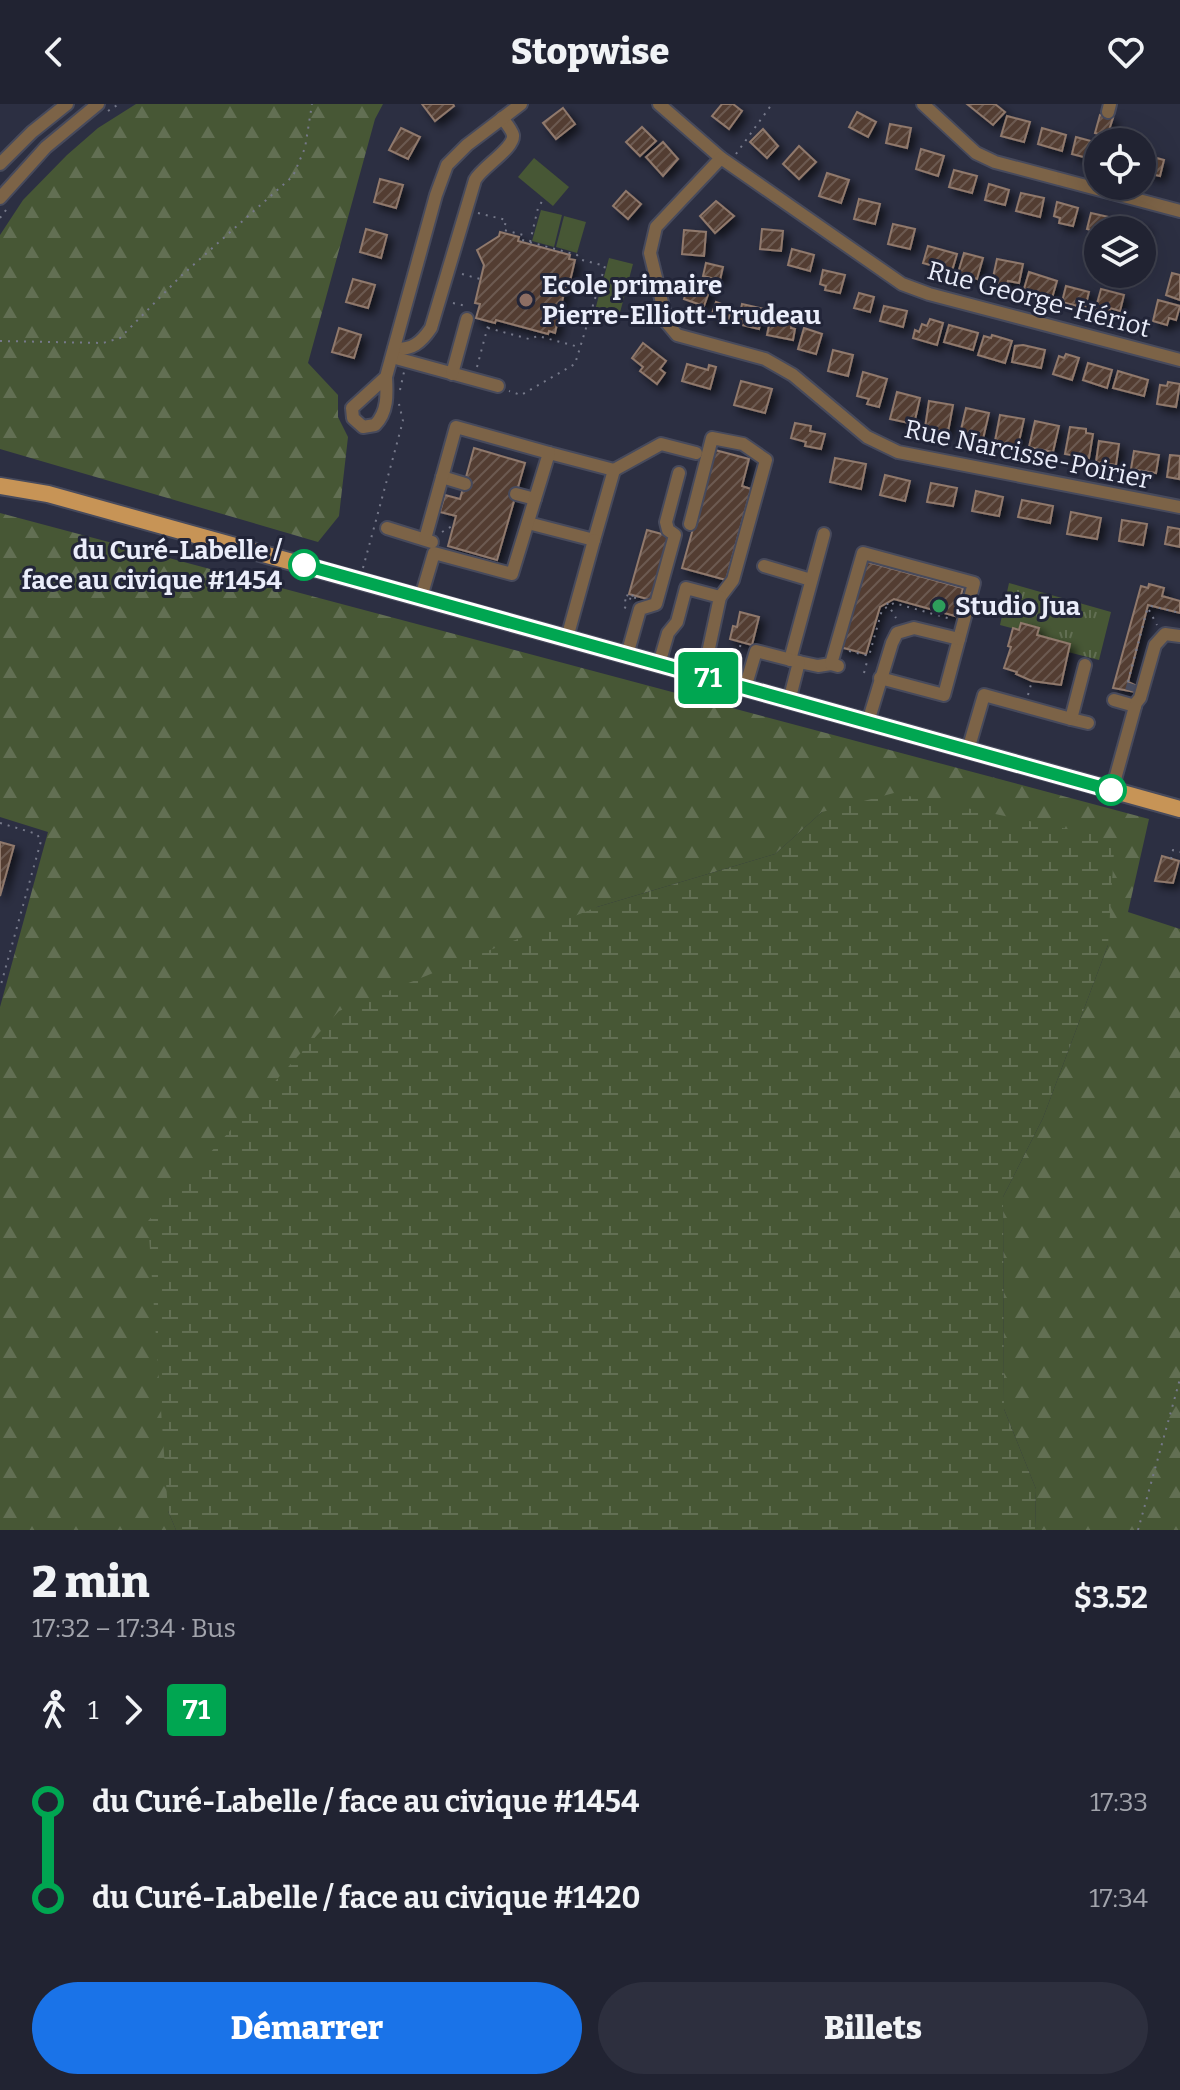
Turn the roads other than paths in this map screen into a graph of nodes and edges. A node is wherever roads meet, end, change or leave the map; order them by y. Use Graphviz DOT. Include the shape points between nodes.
graph roads {
  1 [pos="67,104"];
  2 [pos="521,104"];
  3 [pos="659,104"];
  4 [pos="925,104"];
  5 [pos="103,108"];
  6 [pos="502,118"];
  7 [pos="721,158"];
  8 [pos="0,164"];
  9 [pos="4,203"];
  10 [pos="1180,211"];
  11 [pos="468,313"];
  12 [pos="393,353"];
  13 [pos="1180,360"];
  14 [pos="452,374"];
  15 [pos="386,377"];
  16 [pos="502,387"];
  17 [pos="549,453"];
  18 [pos="696,453"];
  19 [pos="614,470"];
  20 [pos="679,473"];
  21 [pos="0,474"];
  22 [pos="442,477"];
  23 [pos="465,484"];
  24 [pos="0,486"];
  25 [pos="48,494"];
  26 [pos="516,494"];
  27 [pos="535,499"];
  28 [pos="1180,507"];
  29 [pos="528,523"];
  30 [pos="690,524"];
  31 [pos="387,528"];
  32 [pos="824,534"];
  33 [pos="594,540"];
  34 [pos="430,544"];
  35 [pos="764,566"];
  36 [pos="811,580"];
  37 [pos="421,597"];
  38 [pos="720,597"];
  39 [pos="1180,636"];
  40 [pos="567,638"];
  41 [pos="959,639"];
  42 [pos="627,655"];
  43 [pos="795,661"];
  44 [pos="659,664"];
  45 [pos="1085,665"];
  46 [pos="1147,675"];
  47 [pos="703,676"];
  48 [pos="880,678"];
  49 [pos="745,688"];
  50 [pos="1114,700"];
  51 [pos="789,701"];
  52 [pos="1135,706"];
  53 [pos="1071,719"];
  54 [pos="868,722"];
  55 [pos="1088,723"];
  56 [pos="968,750"];
  57 [pos="1112,790"];
  58 [pos="1180,809"];
  1 -- 8 [label="street"];
  2 -- 6 [label="street"];
  3 -- 7 [label="street, Rue George-Hériot"];
  4 -- 10 [label="street" via="976,153 995,162"];
  5 -- 9 [label="street" via="55,138"];
  6 -- 12 [label="street" via="447,165"];
  6 -- 12 [label="street" via="513,139 475,180 431,328 412,348"];
  7 -- 13 [label="street, Rue George-Hériot" via="902,284"];
  7 -- 28 [label="street, Rue Narcisse-Poirier" via="656,227 650,253 667,323 677,335 765,359 793,375 867,437 898,452"];
  11 -- 14 [label="street"];
  12 -- 14 [label="street"];
  12 -- 15 [label="street"];
  14 -- 16 [label="street"];
  17 -- 19 [label="street"];
  17 -- 22 [label="street" via="456,427"];
  17 -- 27 [label="street"];
  18 -- 19 [label="street" via="661,444"];
  19 -- 33 [label="street"];
  20 -- 42 [label="street" via="666,522 675,535 656,604 640,609"];
  21 -- 25 [label="main road"];
  22 -- 23 [label="street"];
  22 -- 34 [label="street"];
  24 -- 25 [label="main road"];
  25 -- 37 [label="main road"];
  26 -- 27 [label="street"];
  27 -- 29 [label="street"];
  29 -- 33 [label="street"];
  29 -- 34 [label="street" via="512,574"];
  30 -- 38 [label="street" via="712,438 743,444 766,460 733,580"];
  31 -- 34 [label="street"];
  32 -- 36 [label="street"];
  33 -- 40 [label="street"];
  34 -- 37 [label="street"];
  35 -- 36 [label="street"];
  36 -- 43 [label="street"];
  37 -- 40 [label="main road"];
  38 -- 44 [label="street" via="686,588"];
  38 -- 47 [label="street"];
  39 -- 46 [label="street" via="1162,635 1156,642"];
  40 -- 42 [label="main road"];
  41 -- 43 [label="street" via="974,583 863,553 834,665"];
  41 -- 48 [label="street" via="903,629 893,639"];
  41 -- 48 [label="street" via="944,695"];
  42 -- 44 [label="main road"];
  43 -- 49 [label="street" via="756,651"];
  43 -- 51 [label="street"];
  44 -- 47 [label="main road"];
  45 -- 53 [label="street"];
  46 -- 52 [label="street"];
  46 -- 52 [label="street" via="1130,686"];
  47 -- 49 [label="main road"];
  48 -- 54 [label="street"];
  49 -- 51 [label="main road"];
  50 -- 52 [label="street"];
  51 -- 54 [label="main road"];
  52 -- 57 [label="street"];
  53 -- 55 [label="street"];
  53 -- 56 [label="street" via="984,695"];
  54 -- 56 [label="main road"];
  56 -- 57 [label="main road"];
  57 -- 58 [label="main road"];
}
